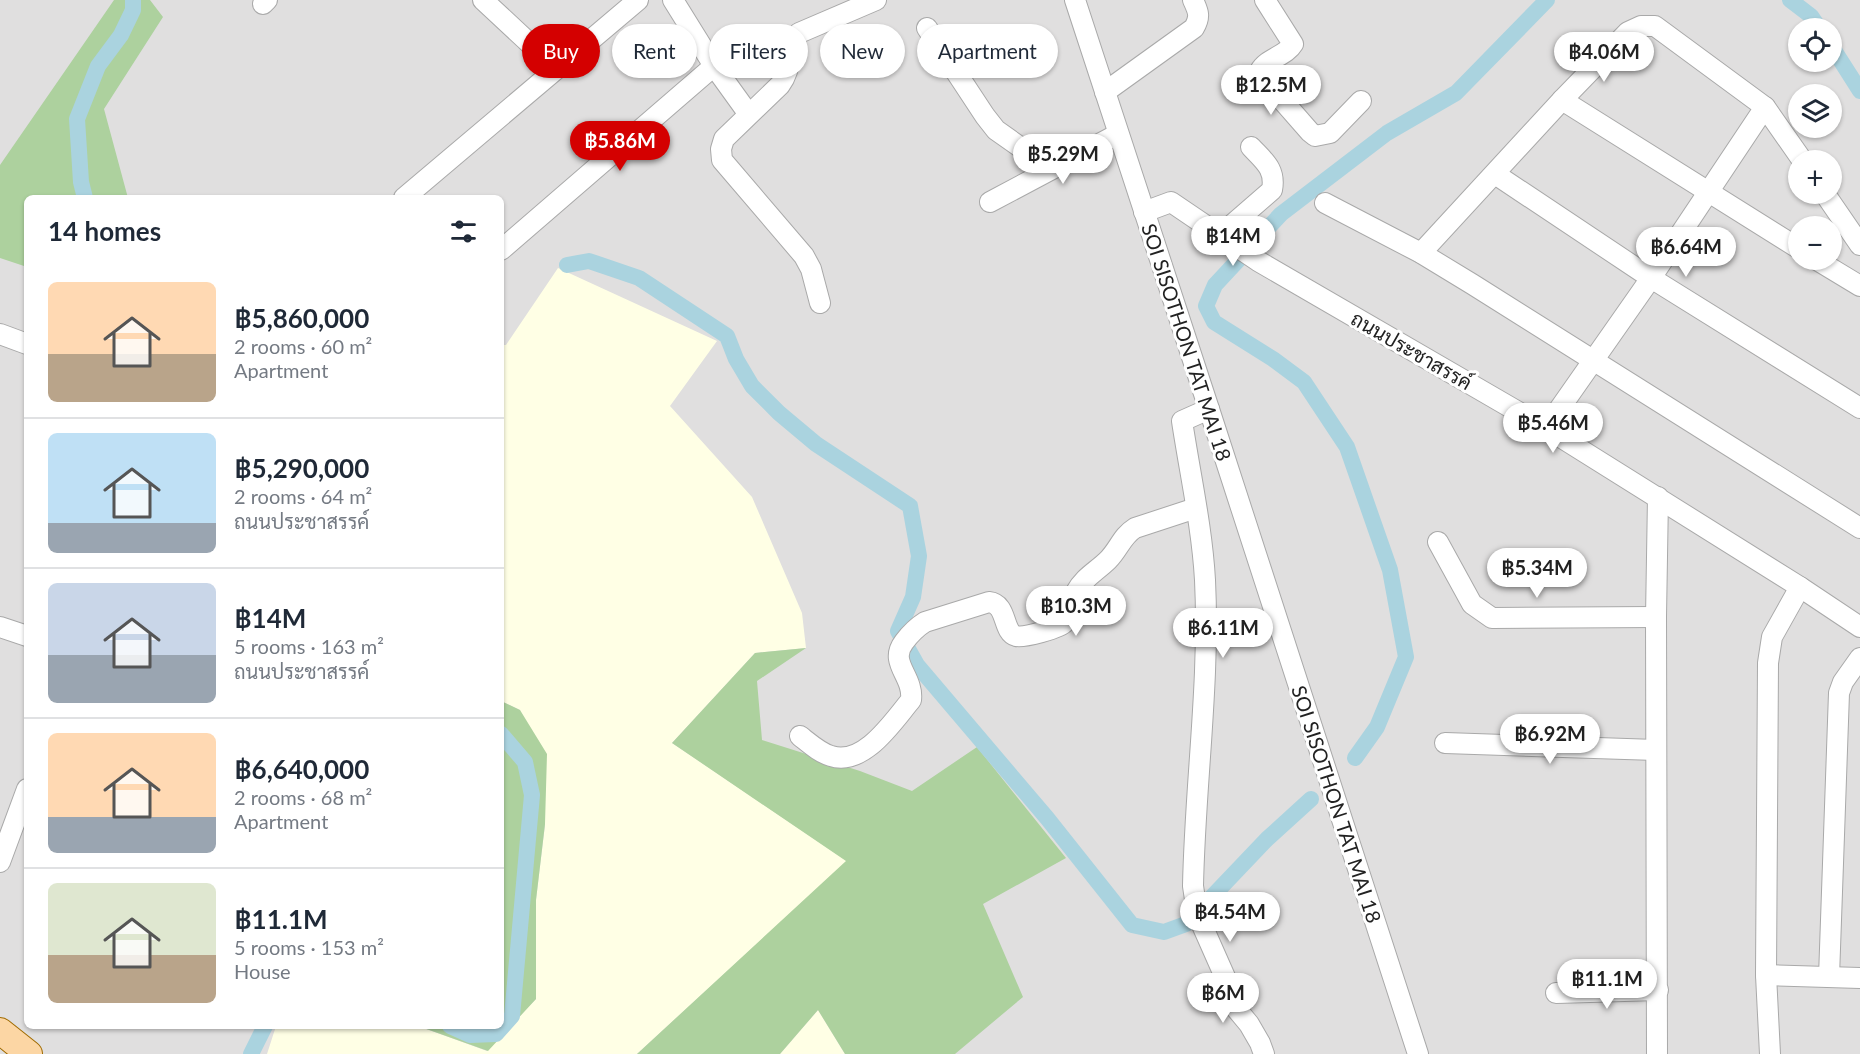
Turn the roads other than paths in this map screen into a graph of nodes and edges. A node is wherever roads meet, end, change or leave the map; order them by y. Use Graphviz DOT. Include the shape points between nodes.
graph roads {
  1 [pos="483,0"];
  2 [pos="638,0"];
  3 [pos="673,0"];
  4 [pos="876,0"];
  5 [pos="1075,0"];
  6 [pos="1193,0"];
  7 [pos="1266,0"];
  8 [pos="600,32"];
  9 [pos="522,36"];
  10 [pos="709,58"];
  11 [pos="709,70"];
  12 [pos="544,78"];
  13 [pos="723,78"];
  14 [pos="960,78"];
  15 [pos="1105,92"];
  16 [pos="1562,100"];
  17 [pos="1360,101"];
  18 [pos="1765,107"];
  19 [pos="745,109"];
  20 [pos="1118,134"];
  21 [pos="1251,147"];
  22 [pos="1795,150"];
  23 [pos="1051,170"];
  24 [pos="1495,174"];
  25 [pos="1708,193"];
  26 [pos="408,195"];
  27 [pos="990,202"];
  28 [pos="1325,203"];
  29 [pos="1832,204"];
  30 [pos="1144,212"];
  31 [pos="1224,239"];
  32 [pos="1788,242"];
  33 [pos="1860,245"];
  34 [pos="504,247"];
  35 [pos="1420,254"];
  36 [pos="1834,270"];
  37 [pos="1651,278"];
  38 [pos="1860,286"];
  39 [pos="820,303"];
  40 [pos="0,334"];
  41 [pos="24,343"];
  42 [pos="1594,360"];
  43 [pos="1860,408"];
  44 [pos="1209,409"];
  45 [pos="1546,428"];
  46 [pos="1658,497"];
  47 [pos="1196,508"];
  48 [pos="1860,528"];
  49 [pos="1438,542"];
  50 [pos="1800,587"];
  51 [pos="1656,617"];
  52 [pos="0,627"];
  53 [pos="1860,627"];
  54 [pos="24,635"];
  55 [pos="1860,658"];
  56 [pos="800,736"];
  57 [pos="1445,743"];
  58 [pos="1656,750"];
  59 [pos="22,820"];
  60 [pos="0,862"];
  61 [pos="1766,975"];
  62 [pos="1829,977"];
  63 [pos="1860,978"];
  64 [pos="1658,990"];
  65 [pos="1556,993"];
  66 [pos="1264,1054"];
  67 [pos="1418,1054"];
  68 [pos="1656,1054"];
  69 [pos="1770,1054"];
  1 -- 9 [label="street"];
  2 -- 8 [label="street"];
  3 -- 10 [label="street"];
  4 -- 39 [label="street" via="799,33 786,77 724,139 721,149 722,160 804,256"];
  5 -- 15 [label="street, SOI SISOTHON TAT MAI 18"];
  6 -- 15 [label="street" via="1199,12 1194,28"];
  7 -- 17 [label="street" via="1293,44 1260,71 1310,132 1315,136 1330,133"];
  11 -- 34 [label="street"];
  12 -- 26 [label="street"];
  13 -- 19 [label="street"];
  14 -- 23 [label="street" via="996,130"];
  15 -- 20 [label="street, SOI SISOTHON TAT MAI 18"];
  16 -- 18 [label="street" via="1628,32 1654,26"];
  16 -- 24 [label="street"];
  16 -- 25 [label="street"];
  18 -- 22 [label="street"];
  18 -- 25 [label="street"];
  20 -- 23 [label="street"];
  20 -- 30 [label="street, SOI SISOTHON TAT MAI 18"];
  21 -- 31 [label="street" via="1274,178 1272,190"];
  23 -- 27 [label="street"];
  24 -- 35 [label="street"];
  24 -- 37 [label="street"];
  25 -- 32 [label="street"];
  25 -- 37 [label="street"];
  28 -- 35 [label="street"];
  29 -- 33 [label="street"];
  30 -- 31 [label="street, ถนนประชาสรรค์" via="1171,202"];
  30 -- 44 [label="street, SOI SISOTHON TAT MAI 18"];
  31 -- 45 [label="street, ถนนประชาสรรค์"];
  35 -- 42 [label="street"];
  36 -- 38 [label="street"];
  37 -- 42 [label="street"];
  37 -- 43 [label="street"];
  40 -- 41 [label="street"];
  42 -- 45 [label="street"];
  42 -- 48 [label="street"];
  44 -- 47 [label="street" via="1182,422"];
  44 -- 67 [label="street, SOI SISOTHON TAT MAI 18"];
  45 -- 46 [label="street, ถนนประชาสรรค์"];
  46 -- 50 [label="street, ถนนประชาสรรค์"];
  46 -- 51 [label="street"];
  47 -- 56 [label="street" via="1126,533 1110,558 1087,575 1060,627 1015,636 999,607 989,602 925,622 906,640 898,657 910,683 911,700 876,742 854,755 829,756"];
  47 -- 66 [label="street" via="1205,614 1193,886 1202,925 1234,1006 1249,1024"];
  49 -- 51 [label="street" via="1472,604 1492,618"];
  50 -- 53 [label="street, ถนนประชาสรรค์"];
  50 -- 61 [label="street" via="1772,638 1768,663"];
  51 -- 58 [label="street"];
  52 -- 54 [label="street"];
  55 -- 62 [label="street" via="1839,693"];
  57 -- 58 [label="street"];
  58 -- 64 [label="street"];
  59 -- 60 [label="street"];
  61 -- 62 [label="street"];
  61 -- 69 [label="street"];
  62 -- 63 [label="street"];
  64 -- 65 [label="street"];
  64 -- 68 [label="street"];
}
